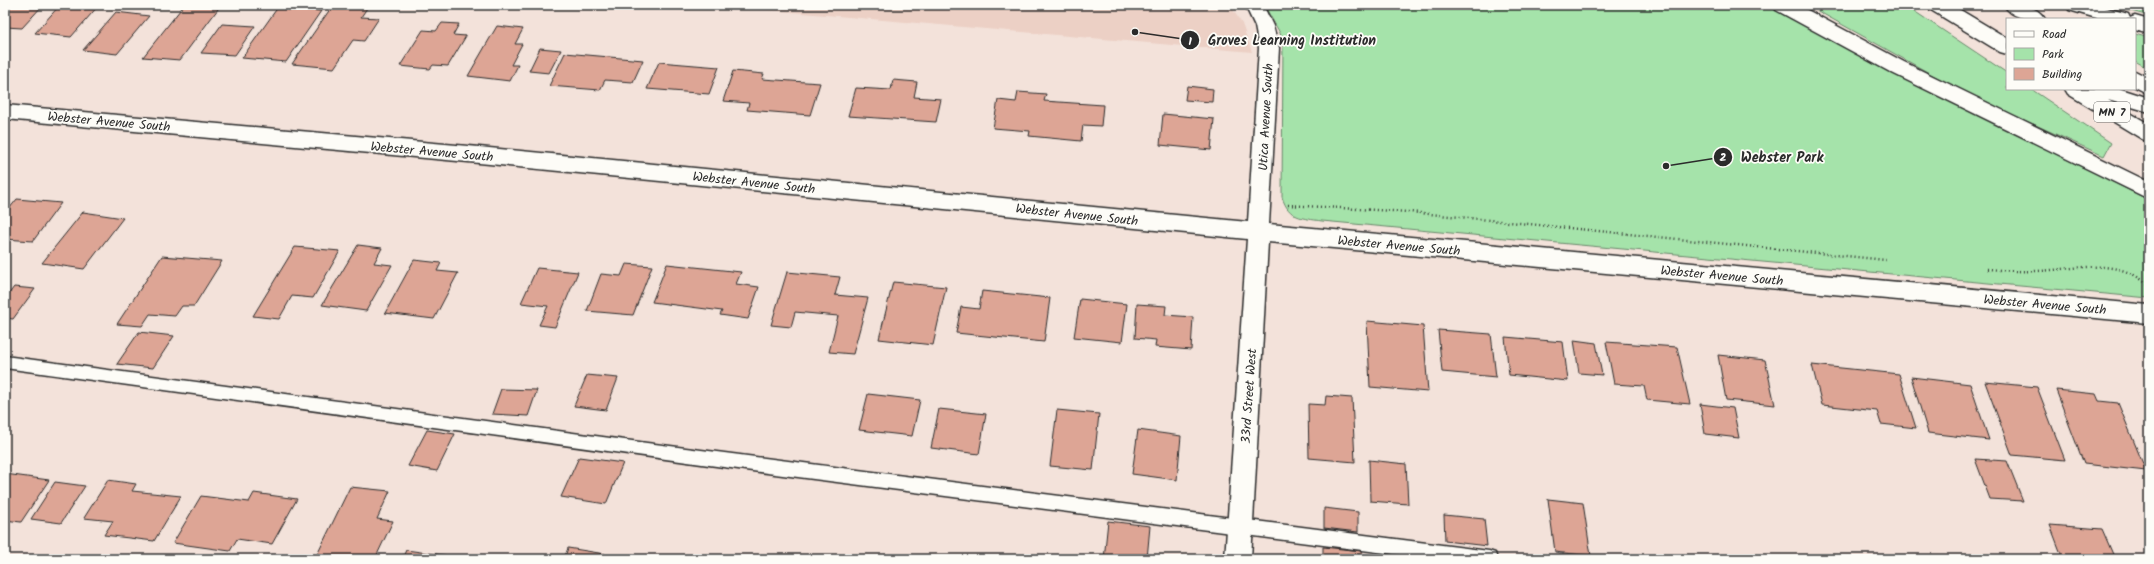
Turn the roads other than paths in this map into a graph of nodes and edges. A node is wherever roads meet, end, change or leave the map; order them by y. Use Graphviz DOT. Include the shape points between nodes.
graph roads {
  1 [pos="1254,5"];
  2 [pos="1782,5"];
  3 [pos="1938,5"];
  4 [pos="1959,5"];
  5 [pos="2013,5"];
  6 [pos="2076,5"];
  7 [pos="2034,18"];
  8 [pos="2118,18"];
  9 [pos="2136,23"];
  10 [pos="2149,27"];
  11 [pos="2006,34"];
  12 [pos="2006,46"];
  13 [pos="2136,79"];
  14 [pos="2149,87"];
  15 [pos="2077,90"];
  16 [pos="2103,90"];
  17 [pos="2149,105"];
  18 [pos="5,112"];
  19 [pos="2149,134"];
  20 [pos="2149,190"];
  21 [pos="1258,232"];
  22 [pos="2149,314"];
  23 [pos="5,362"];
  24 [pos="1240,525"];
  25 [pos="1238,559"];
  26 [pos="1489,559"];
  1 -- 21 [label="main road, Utica Avenue South" via="1264,26 1269,48"];
  2 -- 20 [label="main road" via="1897,67"];
  3 -- 12 [label="main road"];
  4 -- 11 [label="main road"];
  5 -- 7 [label="main road"];
  6 -- 8 [label="main road"];
  9 -- 10 [label="main road"];
  13 -- 14 [label="main road"];
  15 -- 19 [label="main road, MN 7"];
  16 -- 17 [label="main road"];
  18 -- 21 [label="main road, Webster Avenue South" via="480,155"];
  21 -- 22 [label="main road, Webster Avenue South"];
  21 -- 24 [label="main road, 33rd Street West"];
  23 -- 24 [label="lane" via="528,434"];
  24 -- 25 [label="main road, 33rd Street West"];
  24 -- 26 [label="lane"];
}
